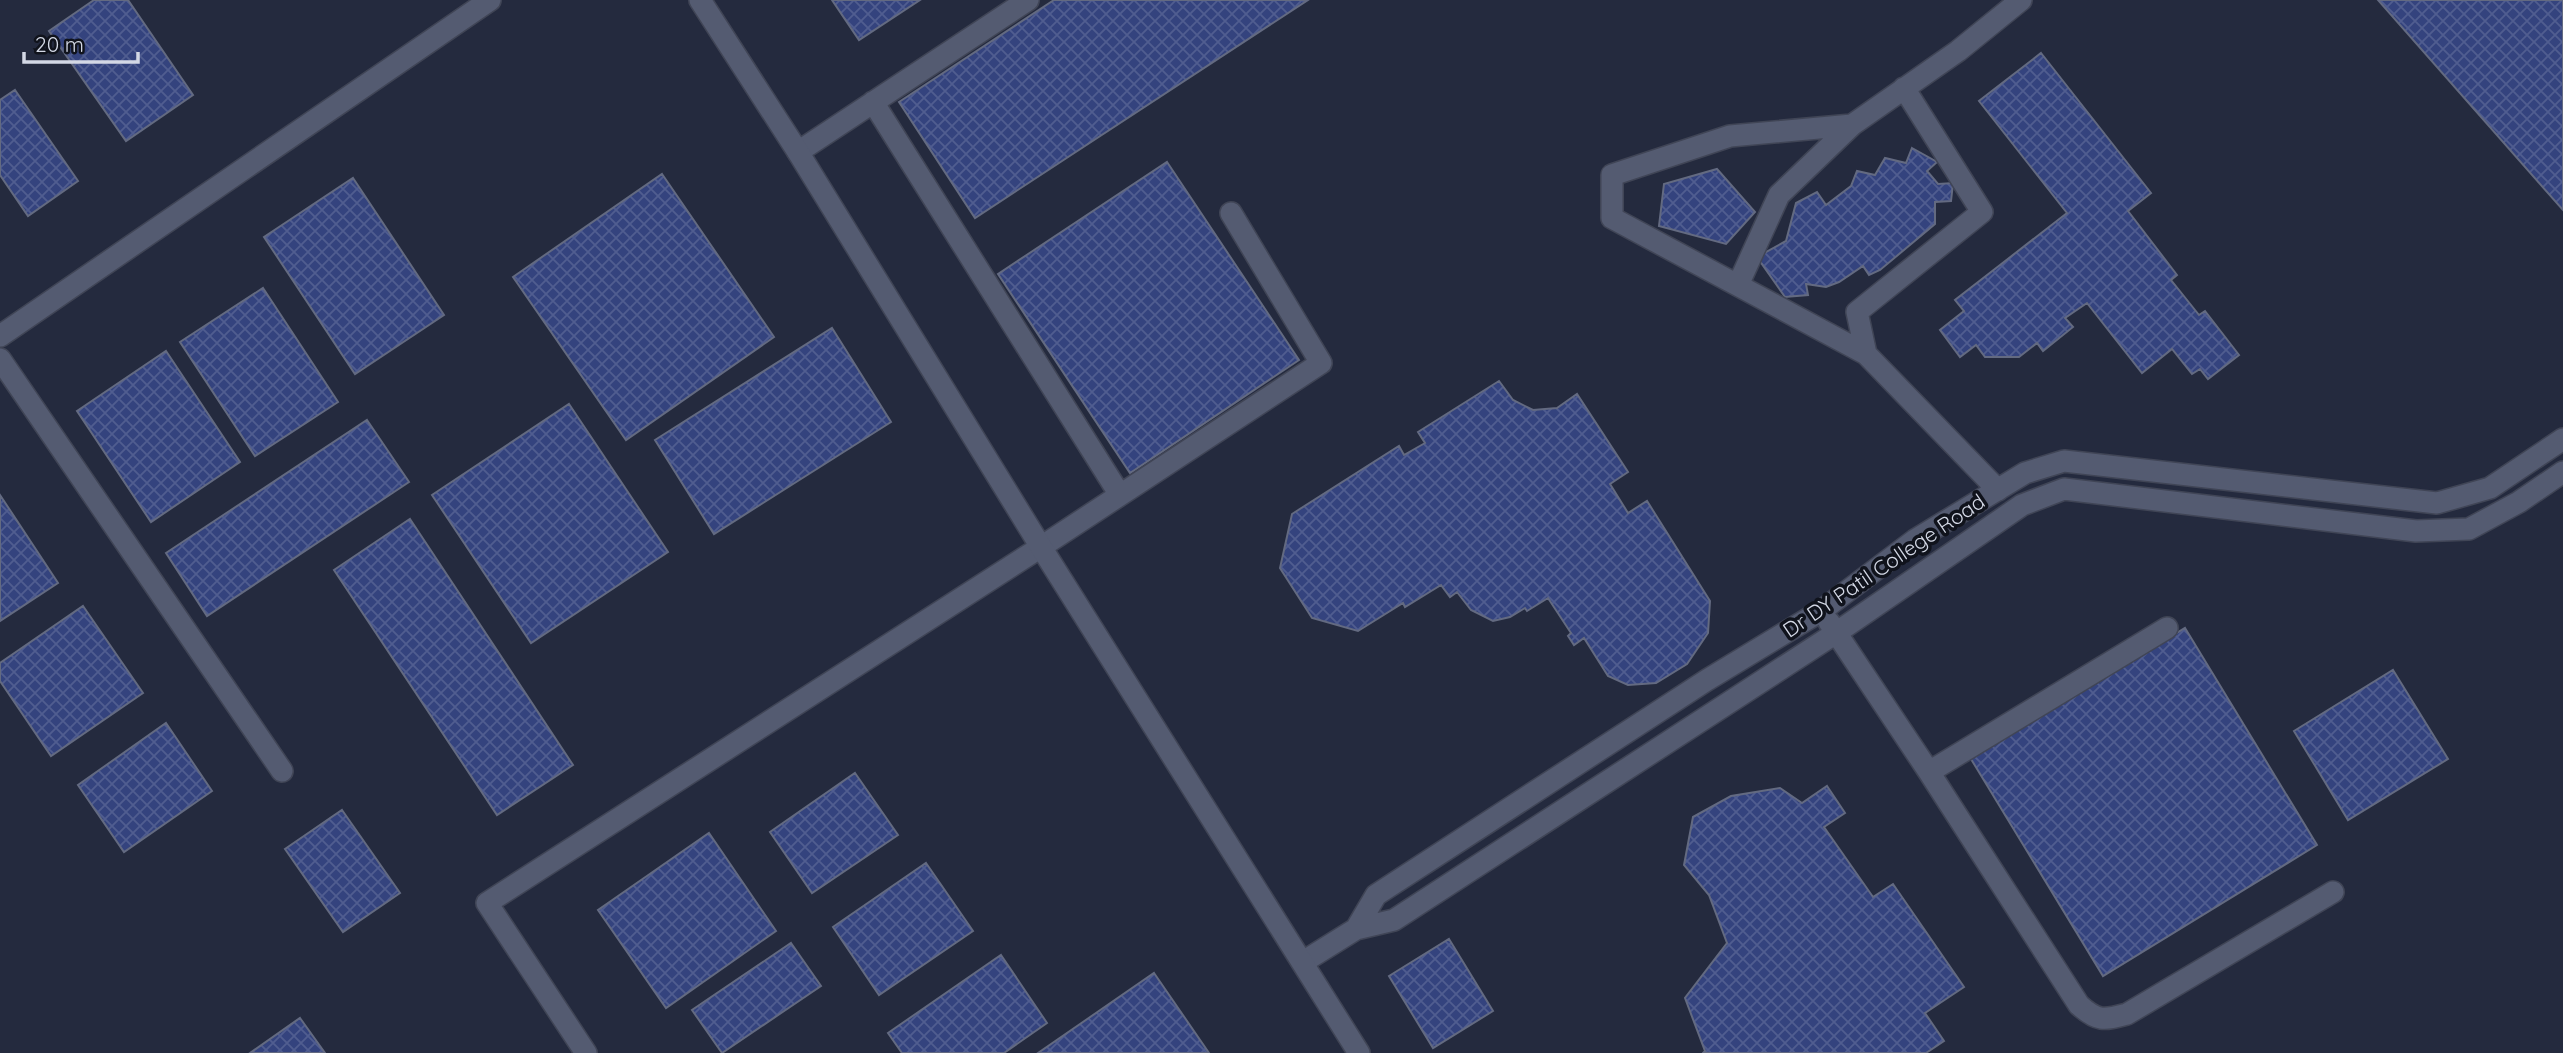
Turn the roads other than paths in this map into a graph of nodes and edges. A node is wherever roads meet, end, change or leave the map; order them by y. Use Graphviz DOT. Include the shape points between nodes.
graph roads {
  1 [pos="490,0"];
  2 [pos="700,0"];
  3 [pos="1028,0"];
  4 [pos="2021,0"];
  5 [pos="1904,88"];
  6 [pos="873,102"];
  7 [pos="1853,125"];
  8 [pos="798,152"];
  9 [pos="1231,213"];
  10 [pos="1738,285"];
  11 [pos="0,336"];
  12 [pos="1866,354"];
  13 [pos="0,359"];
  14 [pos="2563,439"];
  15 [pos="2563,472"];
  16 [pos="1991,494"];
  17 [pos="1120,495"];
  18 [pos="1041,547"];
  19 [pos="1821,611"];
  20 [pos="2167,628"];
  21 [pos="1836,633"];
  22 [pos="282,771"];
  23 [pos="1929,772"];
  24 [pos="2333,892"];
  25 [pos="1356,929"];
  26 [pos="1303,962"];
  27 [pos="586,1053"];
  28 [pos="1359,1053"];
  1 -- 11 [label="street"];
  2 -- 8 [label="street"];
  3 -- 6 [label="street"];
  4 -- 5 [label="street"];
  5 -- 7 [label="street"];
  5 -- 12 [label="street" via="1982,212 1857,312"];
  6 -- 8 [label="street"];
  6 -- 17 [label="street"];
  7 -- 10 [label="street" via="1779,195"];
  7 -- 10 [label="street" via="1730,136 1612,175 1612,218"];
  8 -- 18 [label="street"];
  9 -- 17 [label="street" via="1321,363"];
  10 -- 12 [label="street"];
  12 -- 16 [label="street"];
  13 -- 22 [label="street"];
  14 -- 16 [label="street, Dr DY Patil College Road" via="2490,488 2437,503 2064,461 2025,473"];
  15 -- 21 [label="street, Dr DY Patil College Road" via="2469,529 2416,531 2064,489 2022,505"];
  16 -- 19 [label="street, Dr DY Patil College Road" via="1915,540"];
  17 -- 18 [label="street"];
  18 -- 26 [label="street"];
  18 -- 27 [label="street" via="487,903"];
  19 -- 21 [label="street"];
  19 -- 25 [label="street, Dr DY Patil College Road" via="1376,895"];
  20 -- 23 [label="street"];
  21 -- 23 [label="street"];
  21 -- 25 [label="street, Dr DY Patil College Road" via="1394,920"];
  23 -- 24 [label="street" via="2079,1005 2103,1020 2127,1014"];
  25 -- 26 [label="street, Dr DY Patil College Road"];
  26 -- 28 [label="street"];
}
